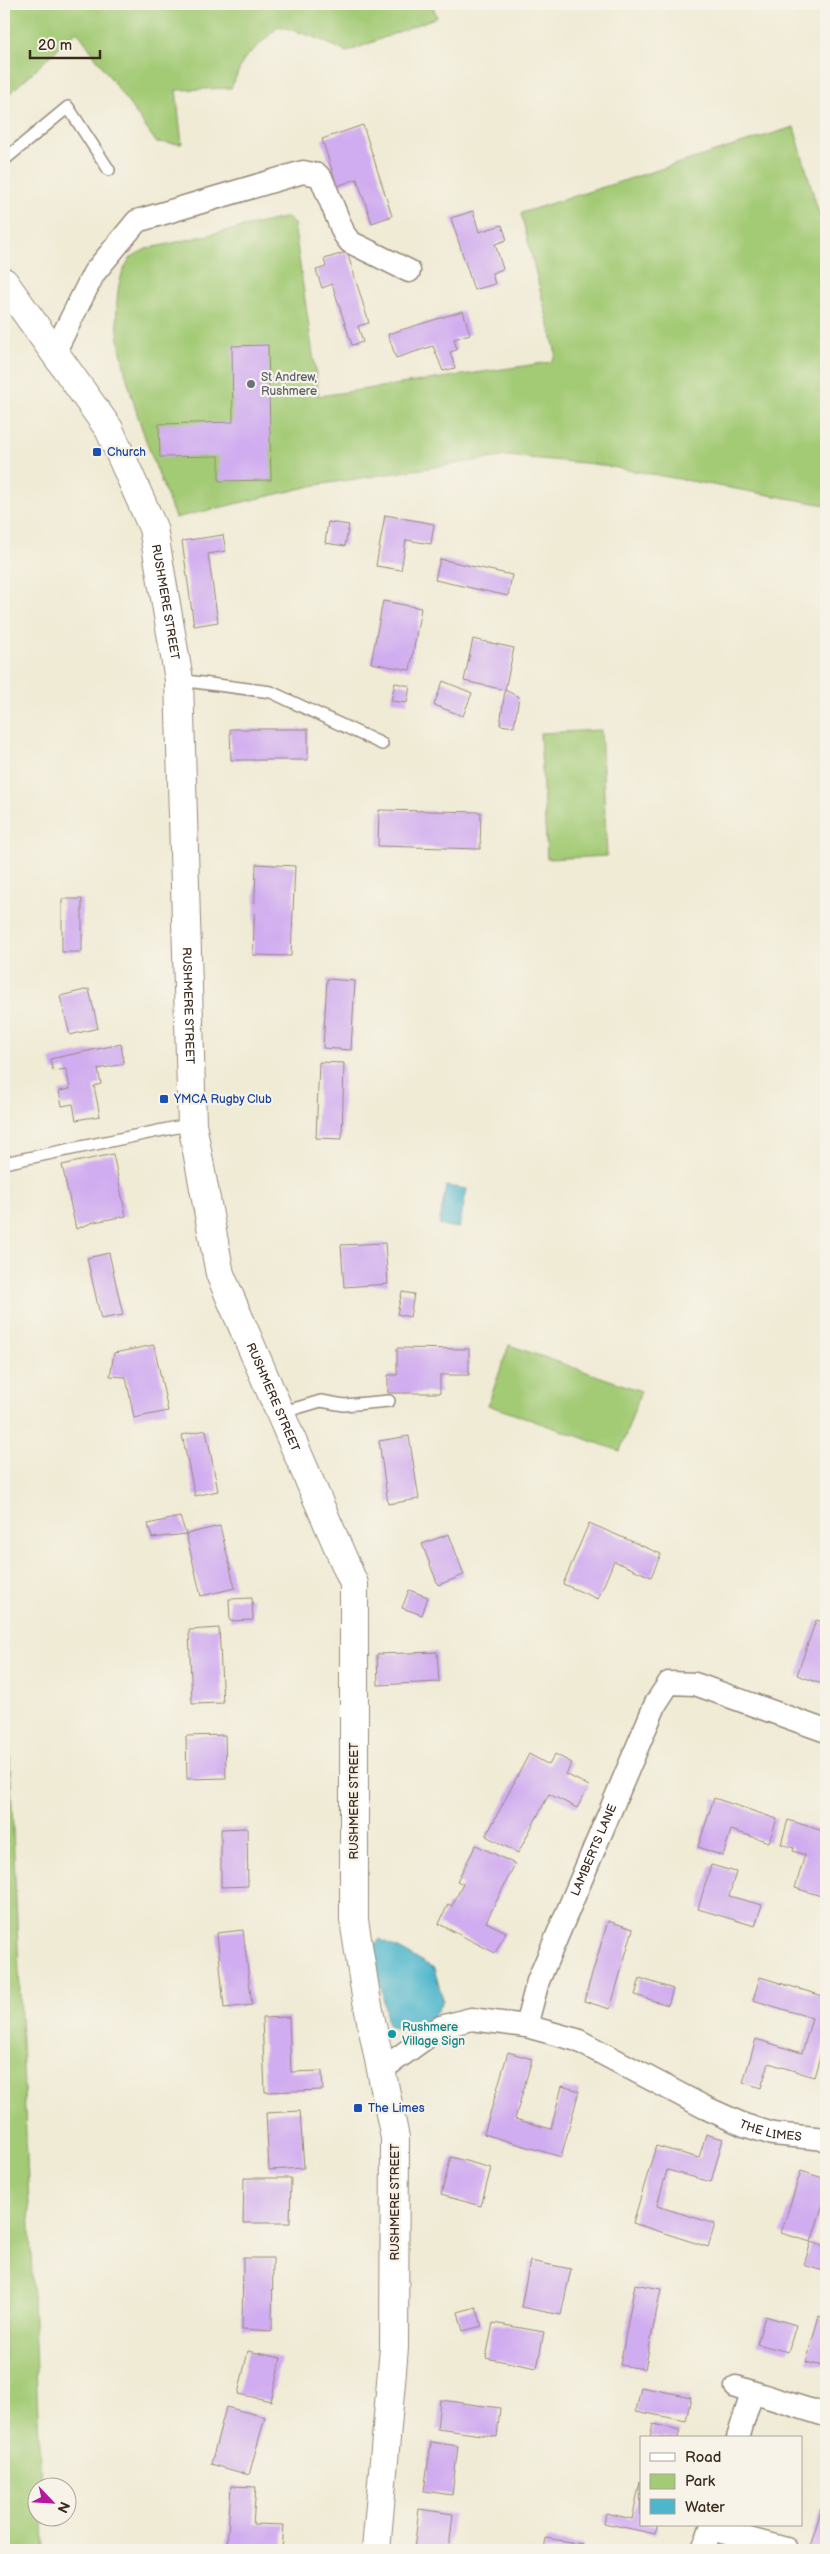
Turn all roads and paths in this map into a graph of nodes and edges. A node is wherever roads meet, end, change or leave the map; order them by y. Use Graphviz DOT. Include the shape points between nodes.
graph roads {
  1 [pos="4,160"];
  2 [pos="109,170"];
  3 [pos="409,271"];
  4 [pos="4,282"];
  5 [pos="54,353"];
  6 [pos="179,680"];
  7 [pos="382,744"];
  8 [pos="192,1124"];
  9 [pos="4,1163"];
  10 [pos="389,1400"];
  11 [pos="280,1414"];
  12 [pos="826,1731"];
  13 [pos="526,2026"];
  14 [pos="381,2070"];
  15 [pos="826,2139"];
  16 [pos="822,2414"];
  17 [pos="738,2436"];
  18 [pos="712,2527"];
  19 [pos="786,2549"];
  20 [pos="376,2550"];
  21 [pos="703,2550"];
  1 -- 2 [label="lane" via="68,108"];
  3 -- 5 [label="street" via="350,242 322,180 318,175 303,172 137,220 94,273"];
  4 -- 5 [label="street, RUSHMERE STREET"];
  5 -- 6 [label="street, RUSHMERE STREET" via="109,429 153,528"];
  6 -- 7 [label="lane" via="271,692"];
  6 -- 8 [label="street, RUSHMERE STREET"];
  8 -- 9 [label="lane"];
  8 -- 11 [label="street, RUSHMERE STREET" via="220,1274"];
  10 -- 11 [label="lane" via="344,1405 321,1401"];
  11 -- 14 [label="street, RUSHMERE STREET" via="354,1584 354,1920"];
  12 -- 13 [label="street, LAMBERTS LANE" via="695,1684 669,1684 656,1703 538,1980"];
  13 -- 14 [label="street" via="471,2019 441,2027"];
  13 -- 15 [label="street, THE LIMES" via="576,2040 744,2125 773,2134"];
  14 -- 20 [label="street, RUSHMERE STREET" via="395,2138 394,2348"];
  16 -- 17 [label="street" via="744,2390"];
  18 -- 19 [label="street"];
  18 -- 21 [label="street"];
}
